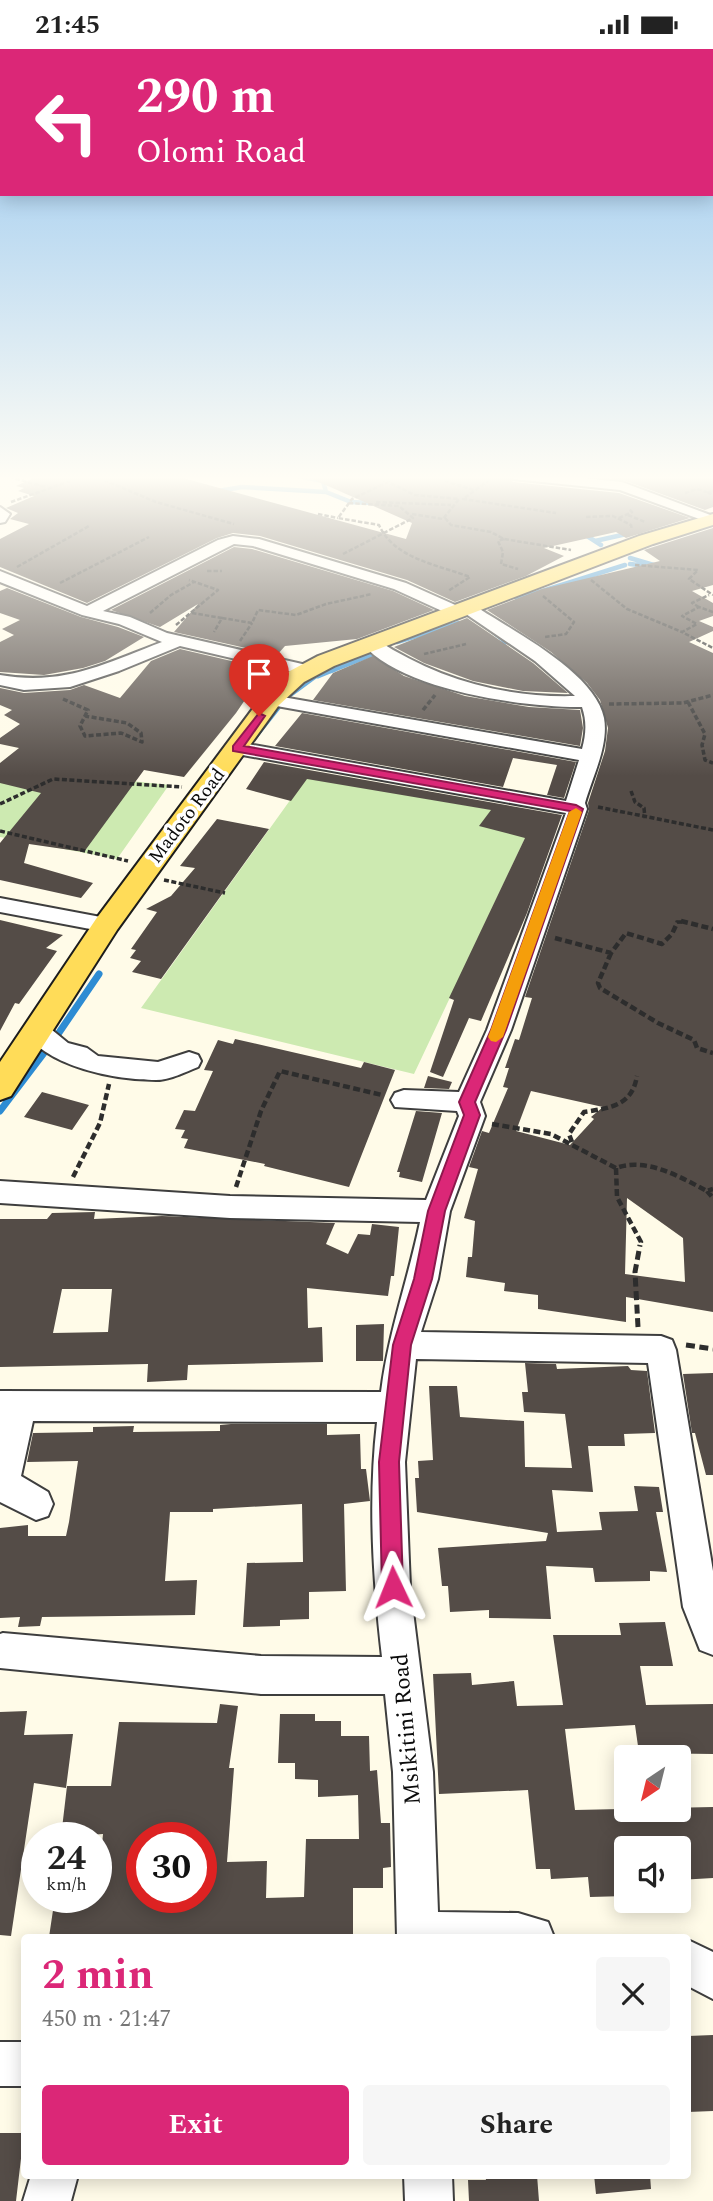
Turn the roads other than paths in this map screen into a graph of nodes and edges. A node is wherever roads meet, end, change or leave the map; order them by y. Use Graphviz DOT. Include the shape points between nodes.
graph roads {
  1 [pos="156,575"];
  2 [pos="365,575"];
  3 [pos="554,575"];
  4 [pos="0,576"];
  5 [pos="464,611"];
  6 [pos="88,612"];
  7 [pos="170,639"];
  8 [pos="371,644"];
  9 [pos="304,670"];
  10 [pos="0,680"];
  11 [pos="271,700"];
  12 [pos="589,703"];
  13 [pos="237,748"];
  14 [pos="588,756"];
  15 [pos="576,806"];
  16 [pos="0,905"];
  17 [pos="106,925"];
  18 [pos="37,1031"];
  19 [pos="8,1060"];
  20 [pos="189,1061"];
  21 [pos="0,1088"];
  22 [pos="404,1100"];
  23 [pos="469,1109"];
  24 [pos="0,1192"];
  25 [pos="436,1211"];
  26 [pos="402,1345"];
  27 [pos="11,1406"];
  28 [pos="393,1407"];
  29 [pos="36,1504"];
  30 [pos="713,1637"];
  31 [pos="3,1651"];
  32 [pos="403,1676"];
  33 [pos="418,1934"];
  34 [pos="691,1963"];
  35 [pos="713,1977"];
  36 [pos="0,2064"];
  37 [pos="21,2064"];
  38 [pos="54,2179"];
  39 [pos="428,2179"];
  40 [pos="47,2201"];
  41 [pos="429,2201"];
  1 -- 6 [label="street"];
  2 -- 5 [label="street"];
  3 -- 5 [label="main road, Madoto Road"];
  4 -- 6 [label="street"];
  5 -- 8 [label="main road, Madoto Road"];
  5 -- 12 [label="street" via="530,647"];
  6 -- 7 [label="street" via="124,620"];
  7 -- 9 [label="street"];
  7 -- 10 [label="street" via="93,677 62,685 34,687"];
  8 -- 9 [label="main road, Madoto Road"];
  8 -- 12 [label="street" via="401,664 506,699"];
  9 -- 11 [label="main road, Madoto Road"];
  11 -- 13 [label="main road, Madoto Road"];
  11 -- 14 [label="street"];
  12 -- 14 [label="street, Msikitini Road" via="595,717"];
  13 -- 15 [label="street"];
  13 -- 17 [label="main road, Madoto Road"];
  14 -- 15 [label="street, Msikitini Road"];
  15 -- 23 [label="street, Msikitini Road"];
  16 -- 17 [label="street"];
  17 -- 18 [label="main road, Madoto Road"];
  18 -- 19 [label="main road, Madoto Road"];
  18 -- 20 [label="street" via="61,1051 78,1054 92,1064 159,1072"];
  19 -- 21 [label="main road, Madoto Road"];
  22 -- 23 [label="street"];
  23 -- 25 [label="street, Msikitini Road"];
  24 -- 25 [label="street" via="230,1207"];
  25 -- 26 [label="street, Msikitini Road" via="423,1279"];
  26 -- 28 [label="street, Msikitini Road"];
  26 -- 30 [label="street" via="661,1350 701,1607"];
  27 -- 28 [label="street"];
  27 -- 29 [label="street" via="6,1483"];
  28 -- 32 [label="street, Msikitini Road" via="389,1462 393,1587"];
  31 -- 32 [label="street" via="261,1675"];
  32 -- 33 [label="street, Msikitini Road" via="414,1772"];
  34 -- 35 [label="street"];
  36 -- 37 [label="street"];
  38 -- 40 [label="street"];
  39 -- 41 [label="street"];
}
